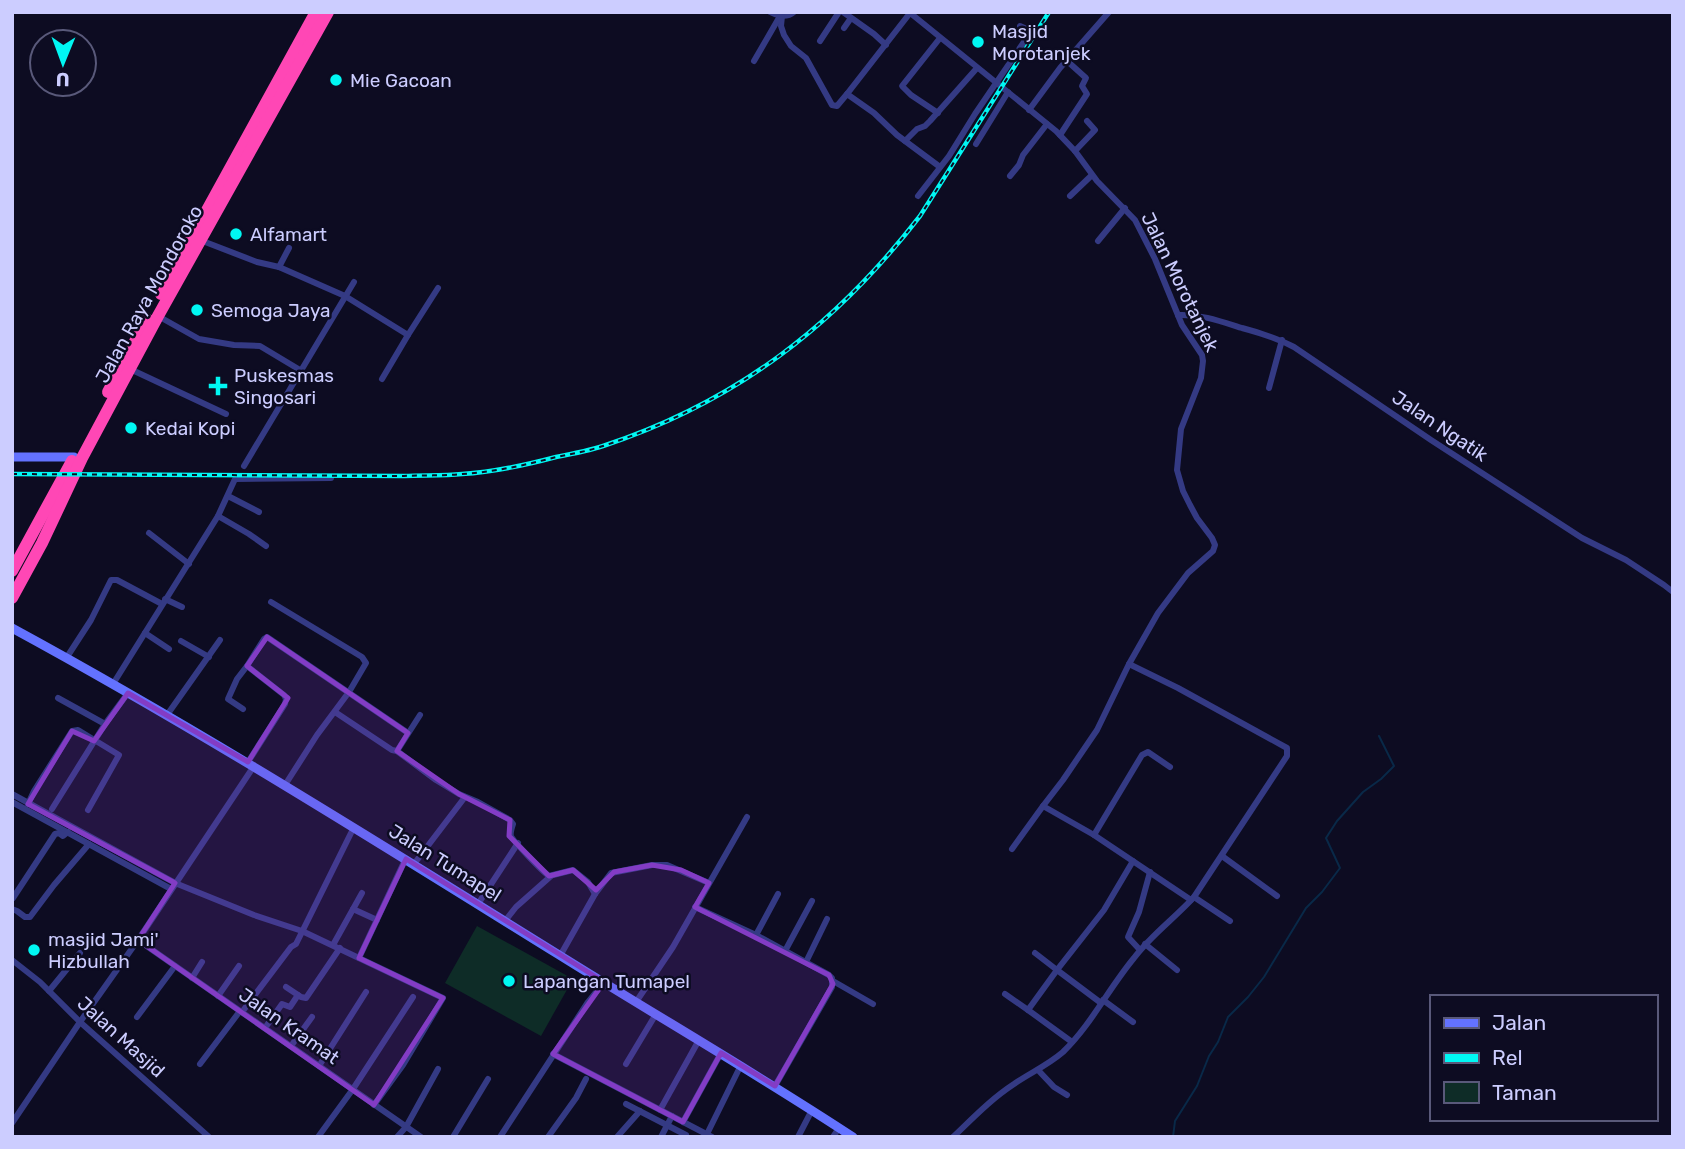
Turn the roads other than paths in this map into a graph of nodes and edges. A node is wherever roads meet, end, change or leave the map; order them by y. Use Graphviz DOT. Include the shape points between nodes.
graph roads {
  1 [pos="316,12"];
  2 [pos="328,12"];
  3 [pos="770,12"];
  4 [pos="794,12"];
  5 [pos="841,12"];
  6 [pos="1109,12"];
  7 [pos="909,13"];
  8 [pos="781,16"];
  9 [pos="851,18"];
  10 [pos="1020,26"];
  11 [pos="844,28"];
  12 [pos="940,38"];
  13 [pos="820,41"];
  14 [pos="886,45"];
  15 [pos="754,61"];
  16 [pos="1066,61"];
  17 [pos="977,68"];
  18 [pos="996,83"];
  19 [pos="1007,92"];
  20 [pos="847,94"];
  21 [pos="1029,110"];
  22 [pos="938,113"];
  23 [pos="1087,121"];
  24 [pos="1047,124"];
  25 [pos="1060,135"];
  26 [pos="905,141"];
  27 [pos="976,144"];
  28 [pos="1074,151"];
  29 [pos="940,167"];
  30 [pos="1092,174"];
  31 [pos="1010,176"];
  32 [pos="918,196"];
  33 [pos="1070,196"];
  34 [pos="1125,208"];
  35 [pos="1099,225"];
  36 [pos="1106,231"];
  37 [pos="200,240"];
  38 [pos="1098,241"];
  39 [pos="289,247"];
  40 [pos="279,267"];
  41 [pos="354,282"];
  42 [pos="438,288"];
  43 [pos="345,296"];
  44 [pos="1178,315"];
  45 [pos="158,316"];
  46 [pos="408,335"];
  47 [pos="1282,340"];
  48 [pos="131,361"];
  49 [pos="300,370"];
  50 [pos="382,379"];
  51 [pos="1269,388"];
  52 [pos="226,414"];
  53 [pos="12,457"];
  54 [pos="74,457"];
  55 [pos="244,466"];
  56 [pos="331,478"];
  57 [pos="228,496"];
  58 [pos="259,512"];
  59 [pos="218,516"];
  60 [pos="149,533"];
  61 [pos="36,540"];
  62 [pos="266,546"];
  63 [pos="189,564"];
  64 [pos="12,571"];
  65 [pos="1673,592"];
  66 [pos="12,598"];
  67 [pos="164,601"];
  68 [pos="271,602"];
  69 [pos="182,607"];
  70 [pos="12,628"];
  71 [pos="145,634"];
  72 [pos="220,640"];
  73 [pos="181,641"];
  74 [pos="169,649"];
  75 [pos="67,657"];
  76 [pos="209,657"];
  77 [pos="1129,664"];
  78 [pos="247,666"];
  79 [pos="113,684"];
  80 [pos="349,692"];
  81 [pos="128,693"];
  82 [pos="58,698"];
  83 [pos="243,709"];
  84 [pos="335,712"];
  85 [pos="167,715"];
  86 [pos="421,715"];
  87 [pos="105,724"];
  88 [pos="408,733"];
  89 [pos="94,741"];
  90 [pos="397,751"];
  91 [pos="251,764"];
  92 [pos="1170,767"];
  93 [pos="285,785"];
  94 [pos="12,794"];
  95 [pos="465,797"];
  96 [pos="12,802"];
  97 [pos="28,804"];
  98 [pos="1043,806"];
  99 [pos="52,809"];
  100 [pos="88,810"];
  101 [pos="747,817"];
  102 [pos="354,827"];
  103 [pos="69,830"];
  104 [pos="1094,835"];
  105 [pos="517,843"];
  106 [pos="89,844"];
  107 [pos="1012,849"];
  108 [pos="1222,856"];
  109 [pos="1133,861"];
  110 [pos="410,862"];
  111 [pos="1150,872"];
  112 [pos="551,876"];
  113 [pos="709,883"];
  114 [pos="173,886"];
  115 [pos="362,893"];
  116 [pos="595,894"];
  117 [pos="778,894"];
  118 [pos="1277,896"];
  119 [pos="13,898"];
  120 [pos="1192,899"];
  121 [pos="812,901"];
  122 [pos="478,904"];
  123 [pos="695,907"];
  124 [pos="12,909"];
  125 [pos="353,909"];
  126 [pos="827,919"];
  127 [pos="377,920"];
  128 [pos="505,921"];
  129 [pos="1230,921"];
  130 [pos="302,931"];
  131 [pos="755,935"];
  132 [pos="138,940"];
  133 [pos="1142,947"];
  134 [pos="337,949"];
  135 [pos="785,951"];
  136 [pos="80,953"];
  137 [pos="1035,953"];
  138 [pos="560,956"];
  139 [pos="359,958"];
  140 [pos="12,960"];
  141 [pos="202,962"];
  142 [pos="806,962"];
  143 [pos="175,966"];
  144 [pos="239,966"];
  145 [pos="1057,970"];
  146 [pos="1177,970"];
  147 [pos="192,978"];
  148 [pos="833,981"];
  149 [pos="604,982"];
  150 [pos="286,987"];
  151 [pos="49,991"];
  152 [pos="366,992"];
  153 [pos="1005,994"];
  154 [pos="298,995"];
  155 [pos="218,996"];
  156 [pos="413,997"];
  157 [pos="1102,1001"];
  158 [pos="636,1002"];
  159 [pos="873,1004"];
  160 [pos="1028,1010"];
  161 [pos="241,1012"];
  162 [pos="656,1014"];
  163 [pos="137,1017"];
  164 [pos="312,1017"];
  165 [pos="80,1022"];
  166 [pos="1133,1022"];
  167 [pos="265,1028"];
  168 [pos="699,1040"];
  169 [pos="1072,1042"];
  170 [pos="291,1046"];
  171 [pos="721,1053"];
  172 [pos="551,1057"];
  173 [pos="200,1064"];
  174 [pos="626,1064"];
  175 [pos="741,1065"];
  176 [pos="319,1066"];
  177 [pos="438,1069"];
  178 [pos="1038,1070"];
  179 [pos="488,1079"];
  180 [pos="586,1079"];
  181 [pos="775,1086"];
  182 [pos="353,1089"];
  183 [pos="1067,1095"];
  184 [pos="626,1104"];
  185 [pos="374,1105"];
  186 [pos="660,1110"];
  187 [pos="813,1110"];
  188 [pos="640,1111"];
  189 [pos="670,1120"];
  190 [pos="683,1122"];
  191 [pos="12,1124"];
  192 [pos="406,1126"];
  193 [pos="839,1128"];
  194 [pos="686,1135"];
  195 [pos="710,1136"];
  196 [pos="209,1137"];
  197 [pos="318,1137"];
  198 [pos="397,1137"];
  199 [pos="421,1137"];
  200 [pos="453,1137"];
  201 [pos="500,1137"];
  202 [pos="548,1137"];
  203 [pos="617,1137"];
  204 [pos="661,1137"];
  205 [pos="798,1137"];
  206 [pos="833,1137"];
  207 [pos="853,1137"];
  208 [pos="953,1137"];
  1 -- 48 [label="highway, Jalan Raya Mondoroko"];
  2 -- 37 [label="highway, Jalan Raya Mondoroko"];
  3 -- 8 [label="street"];
  4 -- 8 [label="street"];
  5 -- 9 [label="street"];
  5 -- 13 [label="street"];
  6 -- 16 [label="street"];
  7 -- 12 [label="street, Jalan Morotanjek"];
  7 -- 14 [label="street"];
  8 -- 15 [label="street"];
  8 -- 20 [label="street" via="784,35 803,55 831,104 836,107"];
  9 -- 11 [label="street"];
  9 -- 14 [label="street"];
  10 -- 18 [label="street" via="1029,30 1028,36"];
  12 -- 17 [label="street, Jalan Morotanjek"];
  12 -- 22 [label="street" via="902,85"];
  14 -- 20 [label="street"];
  16 -- 21 [label="street"];
  16 -- 25 [label="street" via="1086,78 1082,86 1087,94"];
  17 -- 18 [label="street, Jalan Morotanjek"];
  17 -- 22 [label="street"];
  18 -- 19 [label="street, Jalan Morotanjek"];
  18 -- 29 [label="street"];
  19 -- 21 [label="street, Jalan Morotanjek"];
  19 -- 27 [label="street"];
  20 -- 26 [label="street"];
  21 -- 24 [label="street, Jalan Morotanjek"];
  22 -- 26 [label="street"];
  23 -- 28 [label="street" via="1095,130"];
  24 -- 25 [label="street, Jalan Morotanjek"];
  24 -- 31 [label="street"];
  25 -- 28 [label="street, Jalan Morotanjek"];
  26 -- 29 [label="street"];
  28 -- 30 [label="street, Jalan Morotanjek"];
  29 -- 32 [label="street"];
  30 -- 33 [label="street"];
  30 -- 34 [label="street, Jalan Morotanjek"];
  34 -- 36 [label="street"];
  34 -- 44 [label="street, Jalan Morotanjek" via="1155,259"];
  35 -- 36 [label="street"];
  36 -- 38 [label="street"];
  37 -- 40 [label="street"];
  37 -- 45 [label="highway, Jalan Raya Mondoroko"];
  39 -- 40 [label="street"];
  40 -- 43 [label="street"];
  41 -- 43 [label="street"];
  42 -- 46 [label="street"];
  43 -- 46 [label="street"];
  43 -- 49 [label="street"];
  44 -- 47 [label="street, Jalan Ngatik" via="1209,317"];
  44 -- 77 [label="street, Jalan Morotanjek" via="1203,360 1181,429 1177,470 1183,491 1215,545 1172,594"];
  45 -- 48 [label="highway, Jalan Raya Mondoroko"];
  45 -- 49 [label="street" via="199,339 260,346"];
  46 -- 50 [label="street"];
  47 -- 51 [label="street"];
  47 -- 65 [label="street, Jalan Ngatik" via="1582,538 1626,560"];
  48 -- 52 [label="street"];
  48 -- 54 [label="highway, Jalan Raya Mondoroko"];
  48 -- 61 [label="highway, Jalan Raya Mondoroko"];
  49 -- 55 [label="street"];
  53 -- 54 [label="street"];
  54 -- 61 [label="highway, Jalan Raya Mondoroko"];
  56 -- 57 [label="street" via="235,479"];
  57 -- 58 [label="street"];
  57 -- 59 [label="street"];
  59 -- 62 [label="street"];
  59 -- 63 [label="street"];
  60 -- 63 [label="street"];
  61 -- 64 [label="highway, Jalan Raya Mondoroko"];
  61 -- 66 [label="highway, Jalan Raya Mondoroko"];
  63 -- 67 [label="street"];
  67 -- 69 [label="street"];
  67 -- 71 [label="street"];
  67 -- 75 [label="street" via="111,580"];
  68 -- 80 [label="street" via="365,661"];
  70 -- 75 [label="street, Jalan Tumapel"];
  71 -- 74 [label="street"];
  71 -- 79 [label="street"];
  72 -- 76 [label="street"];
  73 -- 76 [label="street"];
  75 -- 79 [label="street, Jalan Tumapel"];
  76 -- 85 [label="street"];
  77 -- 98 [label="street" via="1097,730"];
  77 -- 108 [label="street" via="1287,748 1287,756"];
  78 -- 80 [label="street" via="264,639 270,638"];
  78 -- 83 [label="street" via="228,698"];
  78 -- 91 [label="street" via="286,699"];
  79 -- 81 [label="street, Jalan Tumapel"];
  80 -- 84 [label="street"];
  80 -- 88 [label="street"];
  81 -- 85 [label="street, Jalan Tumapel"];
  81 -- 87 [label="street"];
  82 -- 87 [label="street"];
  84 -- 90 [label="street"];
  84 -- 93 [label="street"];
  85 -- 91 [label="street, Jalan Tumapel"];
  86 -- 88 [label="street"];
  87 -- 89 [label="street"];
  88 -- 90 [label="street"];
  89 -- 97 [label="street" via="72,731"];
  89 -- 99 [label="street"];
  89 -- 100 [label="street" via="119,756"];
  90 -- 95 [label="street"];
  91 -- 93 [label="street, Jalan Tumapel"];
  91 -- 114 [label="street"];
  92 -- 104 [label="street" via="1147,752 1142,755"];
  93 -- 102 [label="street, Jalan Tumapel"];
  94 -- 97 [label="street"];
  95 -- 105 [label="street" via="510,820"];
  95 -- 110 [label="street"];
  96 -- 103 [label="street"];
  97 -- 103 [label="street"];
  98 -- 104 [label="street"];
  98 -- 107 [label="street"];
  101 -- 113 [label="street"];
  102 -- 110 [label="street, Jalan Tumapel"];
  102 -- 130 [label="street"];
  103 -- 106 [label="street"];
  103 -- 114 [label="street"];
  103 -- 119 [label="street" via="63,836 55,834"];
  104 -- 109 [label="street"];
  105 -- 112 [label="street"];
  105 -- 122 [label="street"];
  106 -- 114 [label="street"];
  106 -- 124 [label="street" via="30,917"];
  108 -- 118 [label="street"];
  108 -- 120 [label="street"];
  109 -- 111 [label="street"];
  109 -- 145 [label="street" via="1104,910"];
  110 -- 122 [label="street, Jalan Tumapel"];
  110 -- 127 [label="street"];
  111 -- 120 [label="street"];
  111 -- 133 [label="street" via="1128,937"];
  112 -- 116 [label="street" via="573,870"];
  112 -- 128 [label="street"];
  113 -- 116 [label="street" via="667,865 652,864 611,873"];
  113 -- 123 [label="street"];
  114 -- 130 [label="street"];
  114 -- 132 [label="street"];
  115 -- 125 [label="street"];
  116 -- 138 [label="street"];
  117 -- 131 [label="street"];
  120 -- 129 [label="street"];
  120 -- 133 [label="street"];
  121 -- 135 [label="street"];
  122 -- 128 [label="street, Jalan Tumapel"];
  123 -- 131 [label="street"];
  123 -- 158 [label="street"];
  125 -- 127 [label="street"];
  125 -- 134 [label="street"];
  126 -- 142 [label="street"];
  127 -- 139 [label="street"];
  128 -- 138 [label="street, Jalan Tumapel"];
  130 -- 134 [label="street"];
  130 -- 161 [label="street"];
  131 -- 135 [label="street"];
  132 -- 143 [label="street, Jalan Kramat"];
  132 -- 165 [label="street"];
  133 -- 146 [label="street"];
  133 -- 157 [label="street"];
  134 -- 139 [label="street"];
  134 -- 154 [label="street" via="306,998"];
  135 -- 142 [label="street"];
  136 -- 151 [label="street"];
  137 -- 145 [label="street"];
  138 -- 149 [label="street, Jalan Tumapel"];
  139 -- 185 [label="street" via="443,998"];
  140 -- 151 [label="street, Jalan Masjid"];
  141 -- 147 [label="street"];
  142 -- 148 [label="street"];
  143 -- 147 [label="street, Jalan Kramat"];
  143 -- 163 [label="street"];
  144 -- 155 [label="street"];
  145 -- 157 [label="street"];
  145 -- 160 [label="street"];
  147 -- 155 [label="street, Jalan Kramat"];
  148 -- 159 [label="street"];
  148 -- 181 [label="street"];
  149 -- 158 [label="street, Jalan Tumapel"];
  149 -- 172 [label="street"];
  150 -- 154 [label="street"];
  151 -- 165 [label="street, Jalan Masjid"];
  152 -- 176 [label="street"];
  153 -- 160 [label="street"];
  154 -- 167 [label="street" via="291,1007 282,1004"];
  155 -- 161 [label="street, Jalan Kramat"];
  156 -- 182 [label="street"];
  157 -- 166 [label="street"];
  157 -- 169 [label="street"];
  158 -- 162 [label="street, Jalan Tumapel"];
  160 -- 169 [label="street"];
  161 -- 167 [label="street, Jalan Kramat"];
  161 -- 173 [label="street"];
  162 -- 168 [label="street, Jalan Tumapel"];
  162 -- 174 [label="street"];
  164 -- 170 [label="street"];
  165 -- 191 [label="street"];
  165 -- 196 [label="street, Jalan Masjid"];
  167 -- 170 [label="street, Jalan Kramat"];
  168 -- 171 [label="street, Jalan Tumapel"];
  168 -- 186 [label="street"];
  169 -- 178 [label="street"];
  170 -- 176 [label="street, Jalan Kramat"];
  171 -- 175 [label="street, Jalan Tumapel"];
  171 -- 190 [label="street"];
  172 -- 186 [label="street"];
  172 -- 201 [label="street"];
  175 -- 181 [label="street, Jalan Tumapel"];
  175 -- 195 [label="street"];
  176 -- 182 [label="street, Jalan Kramat"];
  177 -- 192 [label="street"];
  178 -- 183 [label="street"];
  178 -- 208 [label="street" via="982,1108"];
  179 -- 200 [label="street"];
  180 -- 202 [label="street"];
  181 -- 187 [label="street, Jalan Tumapel"];
  182 -- 185 [label="street, Jalan Kramat"];
  182 -- 197 [label="street"];
  184 -- 188 [label="street"];
  185 -- 192 [label="street, Jalan Kramat"];
  186 -- 189 [label="street"];
  187 -- 193 [label="street, Jalan Tumapel"];
  187 -- 205 [label="street"];
  188 -- 189 [label="street"];
  188 -- 203 [label="street"];
  189 -- 190 [label="street"];
  189 -- 194 [label="street"];
  189 -- 204 [label="street"];
  190 -- 195 [label="street"];
  192 -- 198 [label="street"];
  192 -- 199 [label="street, Jalan Kramat"];
  193 -- 206 [label="street"];
  193 -- 207 [label="street, Jalan Tumapel"];
}
